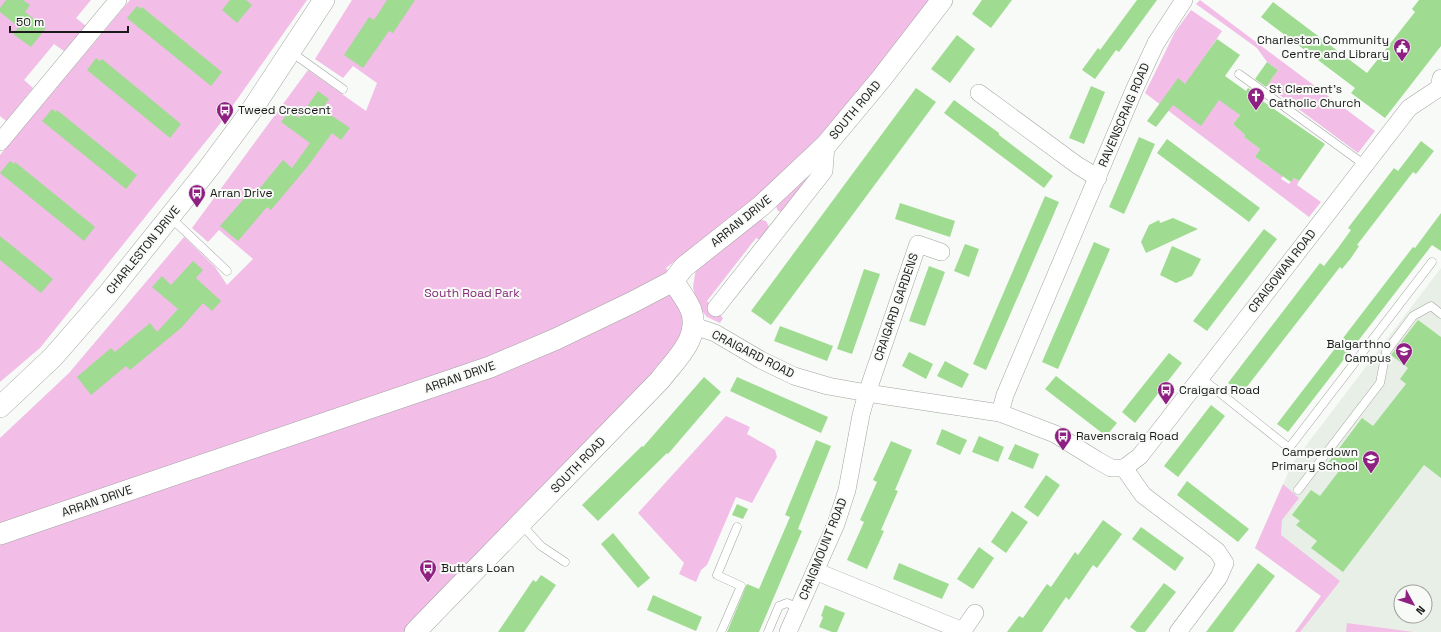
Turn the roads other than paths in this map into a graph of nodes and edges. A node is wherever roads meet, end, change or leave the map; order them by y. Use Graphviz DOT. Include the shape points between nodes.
graph roads {
  1 [pos="118,0"];
  2 [pos="324,0"];
  3 [pos="942,0"];
  4 [pos="1184,0"];
  5 [pos="291,52"];
  6 [pos="1239,74"];
  7 [pos="1440,85"];
  8 [pos="343,89"];
  9 [pos="979,93"];
  10 [pos="0,142"];
  11 [pos="826,145"];
  12 [pos="1365,165"];
  13 [pos="1098,178"];
  14 [pos="761,206"];
  15 [pos="170,217"];
  16 [pos="780,225"];
  17 [pos="941,252"];
  18 [pos="1432,262"];
  19 [pos="227,271"];
  20 [pos="673,281"];
  21 [pos="716,308"];
  22 [pos="1441,314"];
  23 [pos="694,326"];
  24 [pos="1200,377"];
  25 [pos="867,393"];
  26 [pos="0,407"];
  27 [pos="1000,413"];
  28 [pos="1124,468"];
  29 [pos="1298,490"];
  30 [pos="520,524"];
  31 [pos="737,527"];
  32 [pos="0,534"];
  33 [pos="565,562"];
  34 [pos="815,571"];
  35 [pos="799,608"];
  36 [pos="975,613"];
  37 [pos="962,631"];
  38 [pos="415,632"];
  39 [pos="721,632"];
  40 [pos="768,632"];
  41 [pos="788,632"];
  42 [pos="1178,632"];
  1 -- 10 [label="street"];
  2 -- 5 [label="street, CHARLESTON DRIVE"];
  3 -- 11 [label="street, SOUTH ROAD" via="882,79"];
  4 -- 13 [label="street, RAVENSCRAIG ROAD" via="1156,43"];
  5 -- 8 [label="lane"];
  5 -- 15 [label="street, CHARLESTON DRIVE" via="246,118"];
  6 -- 12 [label="lane"];
  7 -- 12 [label="street, CRAIGOWAN ROAD" via="1409,108"];
  9 -- 13 [label="street" via="1076,165"];
  11 -- 14 [label="street, ARRAN DRIVE"];
  11 -- 16 [label="street, SOUTH ROAD" via="824,170"];
  12 -- 24 [label="street, CRAIGOWAN ROAD"];
  13 -- 27 [label="street, RAVENSCRAIG ROAD" via="1005,395"];
  14 -- 16 [label="street"];
  14 -- 20 [label="street, ARRAN DRIVE" via="684,267"];
  15 -- 19 [label="lane"];
  15 -- 26 [label="street, CHARLESTON DRIVE" via="53,357"];
  16 -- 21 [label="street, SOUTH ROAD"];
  17 -- 25 [label="street, CRAIGARD GARDENS" via="918,244"];
  18 -- 24 [label="lane" via="1289,448"];
  20 -- 23 [label="street" via="691,310"];
  20 -- 32 [label="street, ARRAN DRIVE" via="570,332 490,367"];
  22 -- 29 [label="lane" via="1431,306 1413,316 1386,352 1380,383"];
  23 -- 25 [label="street, CRAIGARD ROAD" via="715,333 794,376 828,386"];
  23 -- 30 [label="street, SOUTH ROAD" via="689,343 660,380"];
  24 -- 28 [label="street, CRAIGOWAN ROAD" via="1140,456"];
  25 -- 27 [label="street, CRAIGARD ROAD"];
  25 -- 34 [label="street, CRAIGMOUNT ROAD" via="847,490 836,524"];
  27 -- 28 [label="street, CRAIGARD ROAD" via="1056,434 1110,468"];
  28 -- 42 [label="street" via="1143,495 1217,551 1224,563 1219,577"];
  30 -- 33 [label="lane" via="541,546"];
  30 -- 38 [label="street, SOUTH ROAD"];
  31 -- 39 [label="lane" via="717,575 741,586"];
  34 -- 35 [label="street, CRAIGMOUNT ROAD"];
  34 -- 37 [label="street"];
  35 -- 40 [label="lane" via="787,603 779,606"];
  35 -- 41 [label="street, CRAIGMOUNT ROAD"];
  36 -- 37 [label="street"];
}
